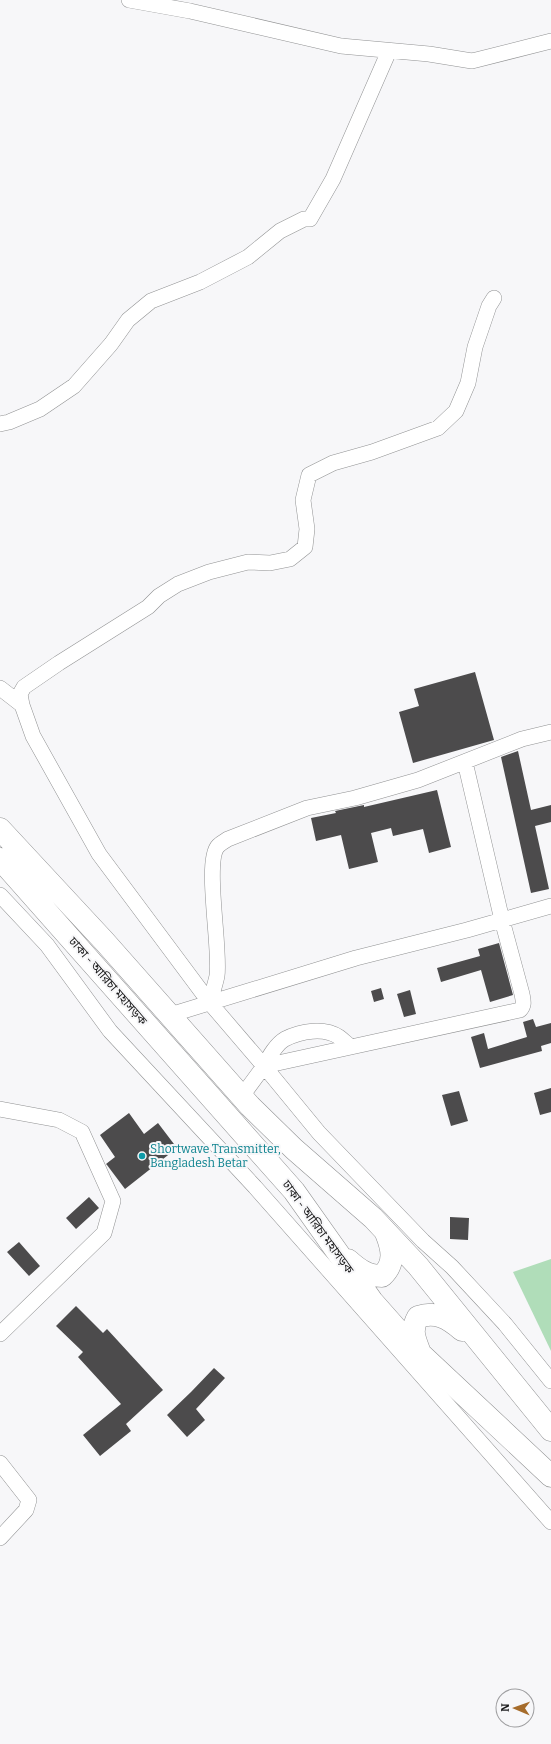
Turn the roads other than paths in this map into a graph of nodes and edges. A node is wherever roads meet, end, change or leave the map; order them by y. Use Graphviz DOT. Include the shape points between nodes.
graph roads {
  1 [pos="129,0"];
  2 [pos="551,41"];
  3 [pos="389,51"];
  4 [pos="494,298"];
  5 [pos="0,424"];
  6 [pos="0,688"];
  7 [pos="22,705"];
  8 [pos="551,732"];
  9 [pos="465,762"];
  10 [pos="0,829"];
  11 [pos="0,859"];
  12 [pos="0,895"];
  13 [pos="551,906"];
  14 [pos="502,920"];
  15 [pos="210,1003"];
  16 [pos="170,1015"];
  17 [pos="351,1047"];
  18 [pos="264,1066"];
  19 [pos="242,1096"];
  20 [pos="0,1108"];
  21 [pos="385,1231"];
  22 [pos="332,1244"];
  23 [pos="0,1334"];
  24 [pos="484,1349"];
  25 [pos="421,1354"];
  26 [pos="551,1381"];
  27 [pos="551,1430"];
  28 [pos="0,1463"];
  29 [pos="551,1476"];
  30 [pos="551,1522"];
  31 [pos="0,1538"];
  1 -- 3 [label="street" via="190,11 341,46"];
  2 -- 3 [label="street" via="472,61 448,56"];
  3 -- 5 [label="street" via="333,179 310,219 280,231 248,257 200,282 151,301 128,320 111,344 74,386 40,409"];
  4 -- 7 [label="street" via="488,306 475,347 468,383 456,411 438,428 333,463 309,475 304,500 307,529 305,547 290,559 270,563 248,562 209,572 178,584 159,596 148,607 24,687 20,694"];
  6 -- 7 [label="street"];
  7 -- 15 [label="street" via="33,736 99,854"];
  8 -- 9 [label="street" via="522,739"];
  9 -- 14 [label="street"];
  9 -- 15 [label="street" via="418,780 355,798 307,808 228,839 217,846 213,861 212,885 217,976"];
  10 -- 16 [label="highway, ঢাকা - আরিচা মহাসড়ক"];
  11 -- 22 [label="highway, ঢাকা - আরিচা মহাসড়ক" via="294,1191"];
  12 -- 30 [label="street" via="47,945 110,1031 255,1187"];
  13 -- 14 [label="street"];
  14 -- 15 [label="street" via="356,958"];
  14 -- 17 [label="street" via="522,994 523,1003 520,1010"];
  15 -- 16 [label="street"];
  15 -- 18 [label="street"];
  16 -- 19 [label="highway, ঢাকা - আরিচা মহাসড়ক"];
  17 -- 18 [label="street"];
  17 -- 18 [label="street" via="329,1033 320,1030 309,1032 285,1040 275,1049"];
  18 -- 19 [label="street"];
  18 -- 26 [label="street" via="319,1133 423,1241 452,1267 505,1324"];
  19 -- 21 [label="highway, ঢাকা - আরিচা মহাসড়ক" via="294,1149"];
  20 -- 23 [label="street" via="59,1120 82,1132 113,1201 104,1233"];
  21 -- 22 [label="highway" via="391,1247 392,1261 388,1271 382,1276 363,1272"];
  21 -- 24 [label="highway, ঢাকা - আরিচা মহাসড়ক" via="418,1266"];
  22 -- 25 [label="highway, ঢাকা - আরিচা মহাসড়ক" via="372,1301"];
  24 -- 25 [label="highway" via="454,1323 439,1315 426,1314 418,1317 413,1326 414,1338"];
  24 -- 27 [label="highway, ঢাকা - আরিচা মহাসড়ক"];
  25 -- 29 [label="highway, ঢাকা - আরিচা মহাসড়ক"];
  28 -- 31 [label="street" via="29,1500 26,1510"];
}
